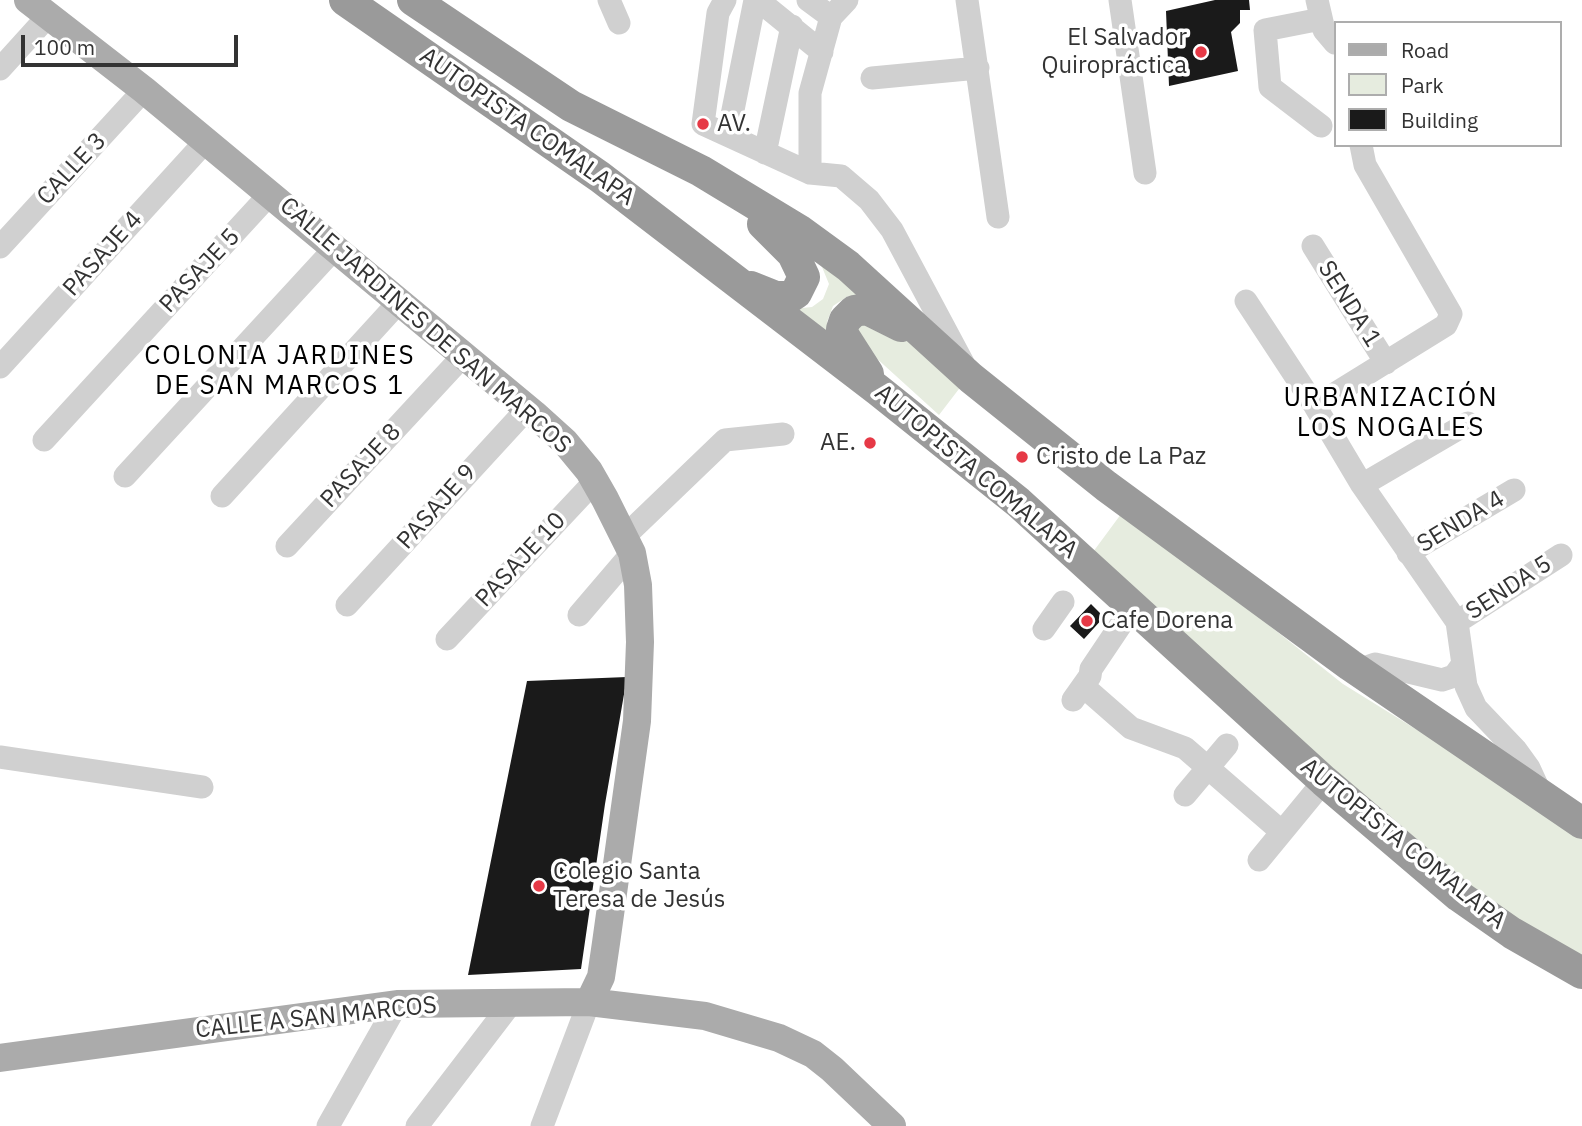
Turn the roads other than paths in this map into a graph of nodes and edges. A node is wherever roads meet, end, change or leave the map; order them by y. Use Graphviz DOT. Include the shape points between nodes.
graph roads {
  1 [pos="345,0"];
  2 [pos="413,0"];
  3 [pos="609,0"];
  4 [pos="725,0"];
  5 [pos="756,0"];
  6 [pos="808,0"];
  7 [pos="847,0"];
  8 [pos="967,0"];
  9 [pos="1120,0"];
  10 [pos="39,8"];
  11 [pos="1319,10"];
  12 [pos="831,17"];
  13 [pos="618,23"];
  14 [pos="792,26"];
  15 [pos="1334,42"];
  16 [pos="821,52"];
  17 [pos="978,68"];
  18 [pos="0,69"];
  19 [pos="872,78"];
  20 [pos="144,90"];
  21 [pos="1321,126"];
  22 [pos="728,135"];
  23 [pos="205,142"];
  24 [pos="1361,147"];
  25 [pos="765,153"];
  26 [pos="701,171"];
  27 [pos="810,173"];
  28 [pos="1145,173"];
  29 [pos="270,194"];
  30 [pos="998,217"];
  31 [pos="1313,246"];
  32 [pos="0,247"];
  33 [pos="335,248"];
  34 [pos="703,257"];
  35 [pos="920,283"];
  36 [pos="1246,301"];
  37 [pos="399,302"];
  38 [pos="900,314"];
  39 [pos="936,346"];
  40 [pos="463,356"];
  41 [pos="1386,363"];
  42 [pos="0,367"];
  43 [pos="971,378"];
  44 [pos="878,390"];
  45 [pos="1315,406"];
  46 [pos="527,409"];
  47 [pos="1468,423"];
  48 [pos="783,434"];
  49 [pos="44,440"];
  50 [pos="125,476"];
  51 [pos="595,481"];
  52 [pos="1363,485"];
  53 [pos="1514,490"];
  54 [pos="222,496"];
  55 [pos="628,545"];
  56 [pos="287,546"];
  57 [pos="1408,553"];
  58 [pos="1561,555"];
  59 [pos="1063,602"];
  60 [pos="347,605"];
  61 [pos="1132,608"];
  62 [pos="579,615"];
  63 [pos="1457,622"];
  64 [pos="1044,629"];
  65 [pos="447,639"];
  66 [pos="1462,665"];
  67 [pos="1358,670"];
  68 [pos="1227,745"];
  69 [pos="0,757"];
  70 [pos="1209,768"];
  71 [pos="1324,781"];
  72 [pos="202,787"];
  73 [pos="1185,795"];
  74 [pos="1542,797"];
  75 [pos="1582,823"];
  76 [pos="1282,832"];
  77 [pos="1259,860"];
  78 [pos="1582,973"];
  79 [pos="512,1002"];
  80 [pos="589,1002"];
  81 [pos="397,1004"];
  82 [pos="0,1058"];
  83 [pos="328,1126"];
  84 [pos="417,1126"];
  85 [pos="542,1126"];
  86 [pos="892,1126"];
  1 -- 34 [label="highway, AUTOPISTA COMALAPA" via="600,177"];
  2 -- 26 [label="highway, AUTOPISTA COMALAPA" via="570,106"];
  3 -- 13 [label="street"];
  4 -- 22 [label="street" via="718,13 703,124"];
  5 -- 14 [label="street"];
  5 -- 22 [label="street"];
  6 -- 12 [label="street"];
  7 -- 12 [label="street"];
  8 -- 17 [label="street"];
  9 -- 28 [label="street"];
  10 -- 18 [label="street"];
  10 -- 20 [label="main road, CALLE JARDINES DE SAN MARCOS"];
  11 -- 15 [label="street"];
  11 -- 21 [label="street" via="1265,30 1270,87"];
  12 -- 16 [label="street"];
  14 -- 16 [label="street"];
  14 -- 25 [label="street"];
  16 -- 27 [label="street" via="810,93"];
  17 -- 19 [label="street"];
  17 -- 30 [label="street"];
  20 -- 23 [label="main road, CALLE JARDINES DE SAN MARCOS"];
  20 -- 32 [label="street, CALLE 3"];
  22 -- 25 [label="street"];
  23 -- 29 [label="main road, CALLE JARDINES DE SAN MARCOS"];
  23 -- 42 [label="street, PASAJE 4"];
  24 -- 41 [label="street" via="1365,164 1451,314 1446,325"];
  25 -- 27 [label="street"];
  26 -- 34 [label="highway" via="786,244 804,277 790,297 776,297"];
  26 -- 38 [label="highway, AUTOPISTA COMALAPA" via="800,231 848,266"];
  27 -- 35 [label="street" via="841,176 869,200"];
  29 -- 33 [label="main road, CALLE JARDINES DE SAN MARCOS"];
  29 -- 49 [label="street, PASAJE 5"];
  31 -- 41 [label="street, SENDA 1"];
  33 -- 37 [label="main road, CALLE JARDINES DE SAN MARCOS"];
  33 -- 50 [label="street"];
  34 -- 44 [label="highway, AUTOPISTA COMALAPA"];
  35 -- 38 [label="street" via="918,293"];
  35 -- 43 [label="street"];
  36 -- 45 [label="street"];
  37 -- 40 [label="main road, CALLE JARDINES DE SAN MARCOS"];
  37 -- 54 [label="street"];
  38 -- 39 [label="highway, AUTOPISTA COMALAPA"];
  39 -- 43 [label="highway, AUTOPISTA COMALAPA"];
  39 -- 44 [label="highway" via="878,313 853,311 845,320 843,335"];
  40 -- 46 [label="main road, CALLE JARDINES DE SAN MARCOS"];
  40 -- 56 [label="street, PASAJE 8"];
  41 -- 45 [label="street"];
  43 -- 67 [label="highway, AUTOPISTA COMALAPA" via="1106,486"];
  44 -- 61 [label="highway, AUTOPISTA COMALAPA" via="1018,502"];
  45 -- 52 [label="street"];
  46 -- 51 [label="main road, CALLE JARDINES DE SAN MARCOS" via="565,442"];
  46 -- 60 [label="street, PASAJE 9"];
  47 -- 52 [label="street"];
  48 -- 55 [label="street" via="724,440"];
  51 -- 55 [label="main road, CALLE JARDINES DE SAN MARCOS"];
  51 -- 65 [label="street, PASAJE 10"];
  52 -- 57 [label="street"];
  53 -- 57 [label="street, SENDA 4"];
  55 -- 62 [label="street"];
  55 -- 80 [label="main road, CALLE JARDINES DE SAN MARCOS" via="638,585 637,721 607,943 601,976"];
  57 -- 63 [label="street"];
  58 -- 63 [label="street, SENDA 5"];
  59 -- 64 [label="street"];
  61 -- 70 [label="street" via="1078,693 1128,732 1185,748"];
  61 -- 71 [label="highway, AUTOPISTA COMALAPA"];
  63 -- 66 [label="street"];
  66 -- 67 [label="street" via="1454,676 1442,680 1375,664"];
  66 -- 74 [label="street" via="1476,708 1516,750"];
  67 -- 74 [label="highway, AUTOPISTA COMALAPA"];
  68 -- 70 [label="street"];
  69 -- 72 [label="street"];
  70 -- 73 [label="street"];
  70 -- 76 [label="street"];
  71 -- 76 [label="street"];
  71 -- 78 [label="highway, AUTOPISTA COMALAPA" via="1488,918"];
  74 -- 75 [label="highway, AUTOPISTA COMALAPA"];
  76 -- 77 [label="street"];
  79 -- 80 [label="main road, CALLE A SAN MARCOS"];
  79 -- 81 [label="main road, CALLE A SAN MARCOS"];
  79 -- 84 [label="street"];
  80 -- 85 [label="street"];
  80 -- 86 [label="main road, CALLE A SAN MARCOS" via="705,1016 779,1038 813,1054"];
  81 -- 82 [label="main road, CALLE A SAN MARCOS"];
  81 -- 83 [label="street"];
}
